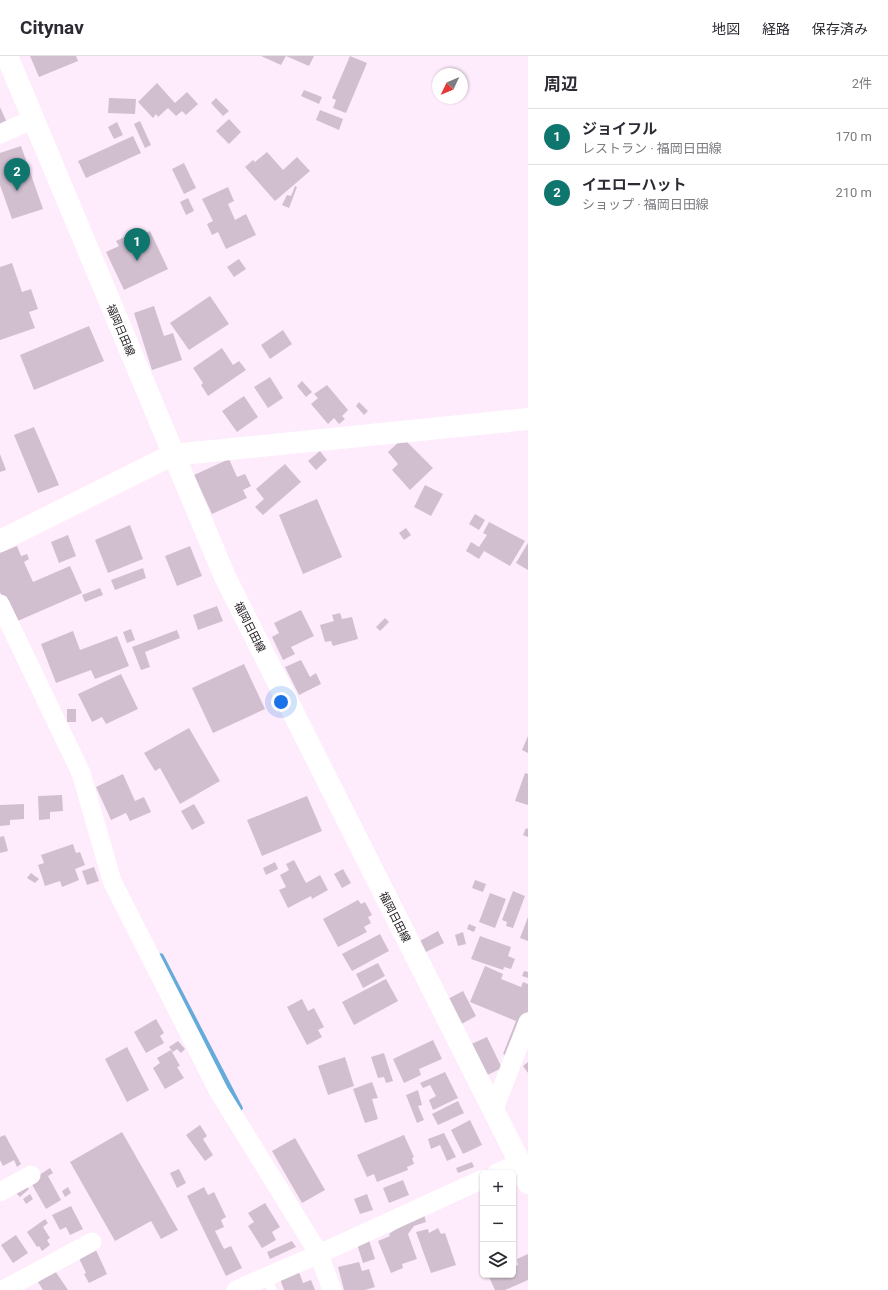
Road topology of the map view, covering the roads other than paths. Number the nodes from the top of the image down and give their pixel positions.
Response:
1 (6, 56) edge
2 (33, 119) junction
3 (0, 134) edge
4 (528, 419) edge
5 (172, 455) junction
6 (1, 538) edge
7 (0, 604) edge
8 (528, 1022) edge
9 (493, 1111) junction
10 (520, 1163) junction
11 (504, 1170) edge
12 (31, 1175) dead end
13 (480, 1180) edge
14 (528, 1183) edge
15 (0, 1192) edge
16 (92, 1242) dead end
17 (319, 1254) junction
18 (270, 1283) edge
19 (3, 1290) edge
20 (236, 1290) edge
21 (332, 1290) edge

1 - 2 main road, 福岡日田線
2 - 3 street
2 - 5 main road, 福岡日田線
4 - 5 main road
5 - 6 main road
5 - 9 main road, 福岡日田線
7 - 17 street
8 - 9 street
9 - 10 main road, 福岡日田線
10 - 11 street
10 - 14 main road, 福岡日田線
12 - 15 street
13 - 17 street
16 - 19 street
17 - 18 street
17 - 21 street
18 - 20 street

